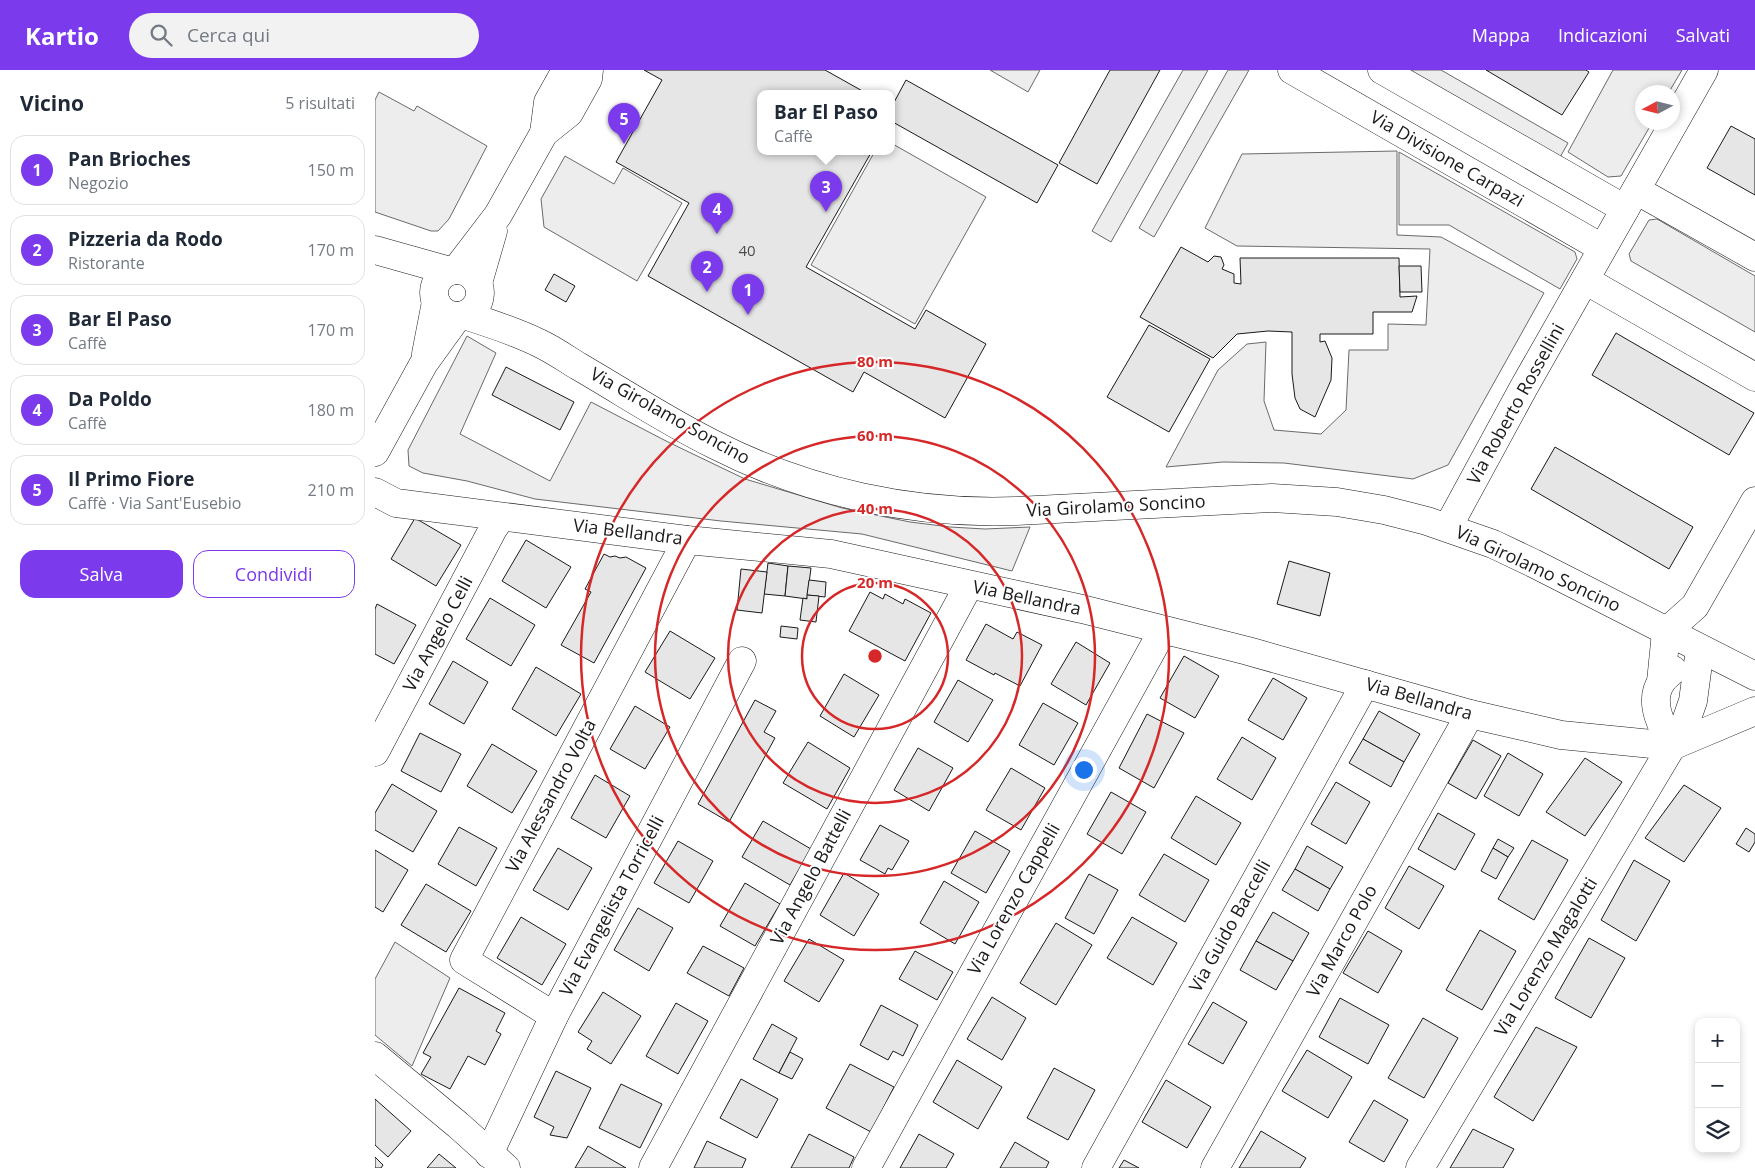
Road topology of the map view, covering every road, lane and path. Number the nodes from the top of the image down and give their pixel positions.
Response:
1 (566, 70) edge
2 (589, 70) edge
3 (1382, 70) edge
4 (1704, 70) edge
5 (1296, 71) edge
6 (544, 133) junction
7 (1630, 199) junction
8 (1603, 248) junction
9 (375, 250) edge
10 (1755, 258) edge
11 (466, 278) junction
12 (1585, 280) junction
13 (448, 308) junction
14 (539, 342) junction
15 (1755, 376) edge
16 (375, 452) edge
17 (375, 492) edge
18 (1755, 501) edge
19 (501, 516) junction
20 (1448, 527) junction
21 (687, 540) junction
22 (969, 585) junction
23 (1163, 630) junction
24 (1667, 632) junction
25 (1700, 649) junction
26 (742, 661) dead end
27 (1755, 676) edge
28 (1661, 682) junction
29 (1365, 684) junction
30 (1755, 710) edge
31 (1470, 714) junction
32 (1672, 746) junction
33 (375, 752) edge
34 (554, 1016) junction
35 (375, 1056) edge
36 (498, 1161) edge
37 (653, 1168) edge
38 (866, 1168) edge
39 (1096, 1168) edge
40 (1215, 1168) edge
41 (1420, 1168) edge

1 - 6 street
2 - 6 street
3 - 7 street
4 - 7 street, Via Roberto Rossellini
5 - 8 street, Via Divisione Carpazi
6 - 11 street
7 - 8 street, Via Roberto Rossellini
7 - 10 street
8 - 12 street, Via Roberto Rossellini
9 - 11 street, Via Girolamo Soncino
9 - 13 street, Via Girolamo Soncino
11 - 13 street
11 - 13 street
11 - 14 street, Via Girolamo Soncino
12 - 15 street
12 - 20 street, Via Roberto Rossellini
13 - 14 street, Via Girolamo Soncino
13 - 16 street
14 - 20 street, Via Girolamo Soncino
17 - 19 street, Via Bellandra
18 - 24 street
19 - 21 street, Via Bellandra
19 - 33 street, Via Angelo Celli
20 - 24 street, Via Girolamo Soncino
21 - 22 street, Via Bellandra
21 - 34 street, Via Alessandro Volta
22 - 23 street, Via Bellandra
22 - 37 street, Via Angelo Battelli
23 - 29 street, Via Bellandra
23 - 38 street, Via Lorenzo Cappelli
24 - 25 street, Via Girolamo Soncino
24 - 28 street
25 - 27 street
25 - 28 street
25 - 32 street, Via Lorenzo Magalotti
26 - 34 street, Via Evangelista Torricelli
28 - 32 street
29 - 31 street, Via Bellandra
29 - 39 street, Via Guido Baccelli
30 - 32 street
31 - 32 street, Via Bellandra
31 - 40 street, Via Marco Polo
32 - 41 street, Via Lorenzo Magalotti
34 - 36 street, Via Evangelista Torricelli
35 - 36 street

